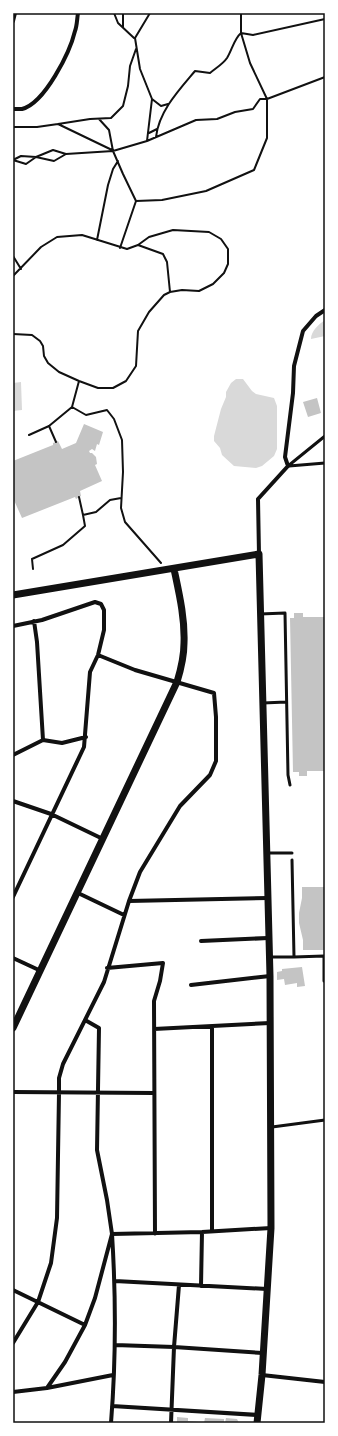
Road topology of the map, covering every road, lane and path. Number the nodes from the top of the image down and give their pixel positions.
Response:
1 (15, 13) edge
2 (78, 13) edge
3 (114, 13) edge
4 (123, 13) edge
5 (150, 13) edge
6 (241, 13) edge
7 (325, 19) edge
8 (13, 21) edge
9 (123, 27) junction
10 (241, 33) junction
11 (134, 38) junction
12 (136, 47) junction
13 (325, 78) edge
14 (152, 99) junction
15 (267, 99) junction
16 (169, 104) junction
17 (13, 109) edge
18 (99, 119) junction
19 (58, 124) junction
20 (13, 127) edge
21 (157, 128) junction
22 (149, 133) junction
23 (156, 137) junction
24 (148, 141) junction
25 (113, 151) junction
26 (66, 154) junction
27 (36, 157) junction
28 (13, 160) edge
29 (118, 161) junction
30 (136, 200) junction
31 (97, 240) junction
32 (138, 245) junction
33 (120, 248) junction
34 (13, 256) edge
35 (21, 269) junction
36 (13, 276) edge
37 (170, 292) junction
38 (325, 310) edge
39 (13, 334) edge
40 (79, 381) junction
41 (72, 407) junction
42 (49, 426) junction
43 (29, 435) dead end
44 (325, 436) edge
45 (56, 442) dead end
46 (325, 463) edge
47 (288, 466) junction
48 (79, 497) dead end
49 (121, 498) junction
50 (83, 515) junction
51 (259, 554) junction
52 (162, 564) dead end
53 (33, 569) dead end
54 (174, 569) junction
55 (13, 595) edge
56 (260, 614) junction
57 (34, 621) junction
58 (13, 626) edge
59 (98, 655) junction
60 (178, 682) junction
61 (263, 702) junction
62 (286, 702) junction
63 (86, 737) junction
64 (43, 740) junction
65 (13, 755) edge
66 (290, 785) dead end
67 (13, 800) edge
68 (51, 814) junction
69 (103, 839) junction
70 (292, 853) dead end
71 (267, 854) junction
72 (292, 860) dead end
73 (78, 893) junction
74 (13, 897) edge
75 (268, 898) junction
76 (129, 901) junction
77 (124, 915) junction
78 (268, 938) junction
79 (201, 941) dead end
80 (269, 957) junction
81 (294, 957) junction
82 (13, 958) edge
83 (107, 968) junction
84 (41, 971) junction
85 (270, 976) junction
86 (324, 981) dead end
87 (191, 984) dead end
88 (85, 1020) junction
89 (270, 1023) junction
90 (212, 1027) junction
91 (13, 1028) edge
92 (154, 1030) junction
93 (13, 1092) edge
94 (98, 1092) junction
95 (59, 1093) junction
96 (154, 1093) junction
97 (325, 1120) edge
98 (270, 1127) junction
99 (271, 1228) junction
100 (212, 1230) junction
101 (202, 1232) junction
102 (112, 1234) junction
103 (155, 1234) junction
104 (115, 1282) junction
105 (179, 1285) junction
106 (201, 1286) junction
107 (267, 1289) junction
108 (13, 1290) edge
109 (38, 1302) junction
110 (85, 1325) junction
111 (13, 1343) edge
112 (115, 1345) junction
113 (174, 1346) junction
114 (263, 1353) junction
115 (113, 1375) junction
116 (262, 1375) junction
117 (325, 1382) edge
118 (46, 1388) junction
119 (13, 1392) edge
120 (112, 1406) junction
121 (172, 1410) junction
122 (257, 1419) edge
123 (111, 1423) edge
124 (171, 1423) edge

1 - 8 street
2 - 17 street
3 - 9 path
4 - 9 path
5 - 11 path
6 - 10 path
7 - 10 path
9 - 11 path
10 - 15 path
10 - 16 path
11 - 12 path
12 - 14 path
12 - 18 path
13 - 15 path
14 - 16 path
14 - 22 path
15 - 23 path
15 - 30 path
16 - 21 path
18 - 19 path
18 - 25 path
19 - 20 path
19 - 25 path
21 - 22 path
21 - 23 path
22 - 24 path
23 - 24 path
24 - 25 path
25 - 26 path
25 - 29 path
26 - 27 path
26 - 27 path
27 - 28 path
27 - 28 path
29 - 30 path
29 - 31 path
30 - 33 path
31 - 33 path
31 - 35 path
32 - 33 path
32 - 37 path
32 - 37 path
34 - 35 path
35 - 36 path
37 - 40 path
38 - 47 street
39 - 40 path
40 - 41 path
41 - 42 path
41 - 49 path
42 - 43 path
42 - 45 path
44 - 47 lane
46 - 47 lane
47 - 51 street
48 - 50 path
49 - 50 path
49 - 52 path
50 - 53 path
51 - 54 street
51 - 56 street
54 - 55 street
54 - 60 street
56 - 61 street
56 - 62 lane
57 - 58 street
57 - 59 street
57 - 64 street
59 - 60 street
59 - 63 street
60 - 69 street
60 - 76 street
61 - 62 lane
61 - 71 street
62 - 66 lane
63 - 64 street
63 - 68 street
64 - 65 street
67 - 68 street
68 - 69 street
68 - 74 street
69 - 73 street
70 - 71 lane
71 - 75 street
72 - 81 lane
73 - 77 street
73 - 84 street
75 - 76 street
75 - 78 street
76 - 77 street
77 - 83 street
78 - 79 street
78 - 80 street
80 - 81 lane
80 - 85 street
81 - 86 lane
82 - 84 street
83 - 88 street
83 - 92 street
84 - 91 street
85 - 87 street
85 - 89 street
88 - 94 street
88 - 95 street
89 - 90 street
89 - 98 street
90 - 92 street
90 - 100 street
92 - 96 street
93 - 95 street
94 - 95 street
94 - 96 street
94 - 102 street
95 - 109 street
96 - 103 street
97 - 98 lane
98 - 99 street
99 - 100 street
99 - 107 street
100 - 101 street
101 - 103 street
101 - 106 street
102 - 103 street
102 - 104 street
102 - 110 street
104 - 105 street
104 - 112 street
105 - 106 street
105 - 113 street
106 - 107 street
107 - 114 street
108 - 109 street
109 - 110 street
109 - 111 street
110 - 118 street
112 - 113 street
112 - 115 street
113 - 114 street
113 - 121 street
114 - 116 street
115 - 118 street
115 - 120 street
116 - 117 street
116 - 122 street
118 - 119 street
120 - 121 street
120 - 123 street
121 - 122 street
121 - 124 street

